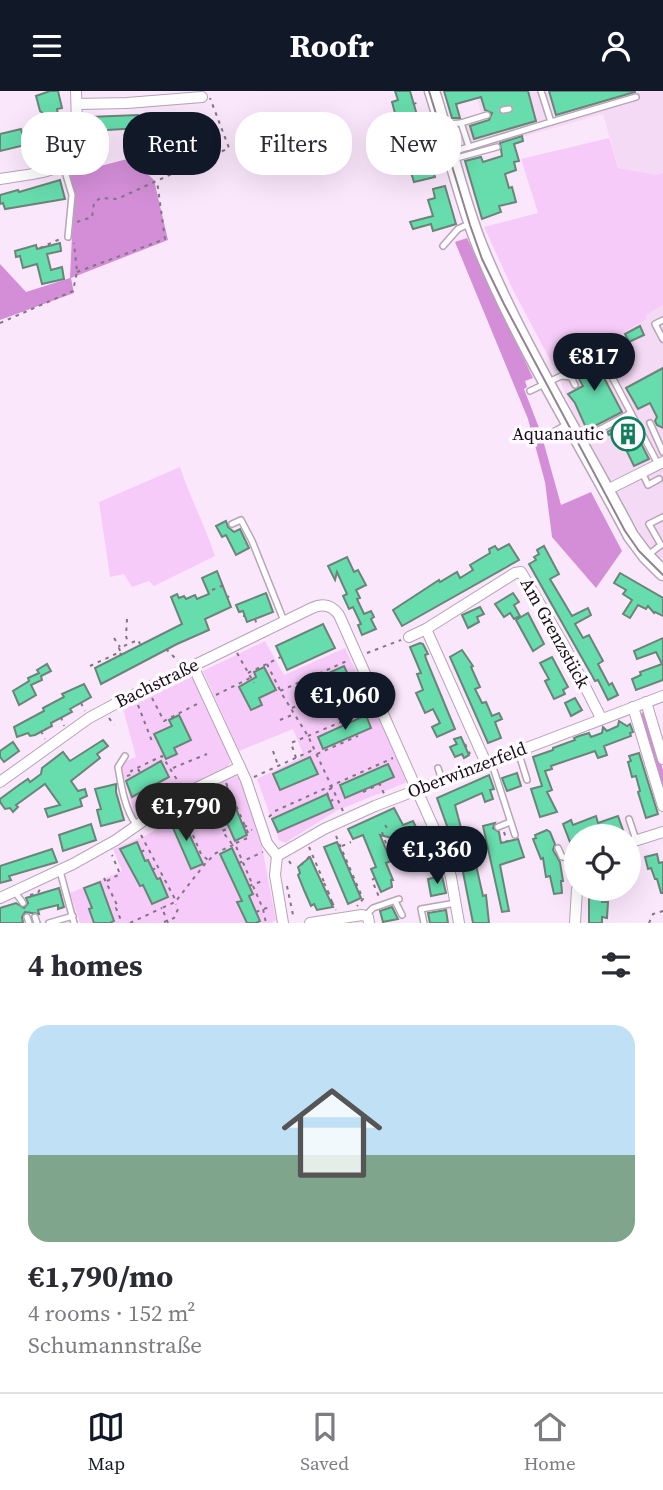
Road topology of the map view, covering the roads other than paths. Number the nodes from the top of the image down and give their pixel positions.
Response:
1 (76, 91) edge
2 (432, 91) edge
3 (541, 91) edge
4 (202, 97) road end
5 (636, 97) dead end
6 (76, 104) junction
7 (76, 112) edge
8 (439, 112) edge
9 (487, 115) dead end
10 (551, 123) junction
11 (461, 124) joint
12 (469, 147) junction
13 (497, 147) dead end
14 (461, 151) edge
15 (461, 153) edge
16 (26, 175) edge
17 (66, 175) edge
18 (458, 175) edge
19 (0, 179) edge
20 (471, 223) junction
21 (68, 235) road end
22 (443, 246) dead end
23 (663, 320) edge
24 (663, 339) edge
25 (611, 373) dead end
26 (547, 382) junction
27 (575, 384) dead end
28 (530, 391) dead end
29 (631, 413) junction
30 (570, 422) junction
31 (650, 423) dead end
32 (550, 434) dead end
33 (580, 441) junction
34 (661, 444) edge
35 (663, 452) edge
36 (660, 463) edge
37 (642, 472) junction
38 (659, 479) dead end
39 (607, 490) junction
40 (663, 517) edge
41 (232, 524) dead end
42 (662, 546) edge
43 (646, 556) junction
44 (661, 571) edge
45 (284, 621) junction
46 (426, 629) junction
47 (409, 637) road end
48 (190, 667) junction
49 (663, 696) edge
50 (646, 702) junction
51 (633, 707) junction
52 (601, 718) junction
53 (518, 751) junction
54 (125, 756) dead end
55 (663, 759) edge
56 (488, 762) junction
57 (240, 767) junction
58 (438, 768) dead end
59 (442, 780) junction
60 (527, 780) dead end
61 (0, 782) edge
62 (417, 790) junction
63 (663, 806) edge
64 (629, 819) dead end
65 (510, 822) junction
66 (141, 824) junction
67 (630, 824) edge
68 (500, 826) road end
69 (663, 832) edge
70 (515, 835) dead end
71 (641, 839) edge
72 (558, 848) dead end
73 (277, 856) junction
74 (564, 857) edge
75 (60, 871) junction
76 (10, 897) edge
77 (576, 901) edge
78 (23, 903) dead end
79 (456, 903) junction
80 (64, 908) dead end
81 (402, 915) dead end
82 (365, 918) edge
83 (71, 919) edge
84 (283, 920) edge
85 (49, 923) edge
86 (310, 923) edge
87 (424, 923) edge
88 (459, 923) edge
89 (575, 923) edge

1 - 6 street
2 - 8 street
3 - 10 lane
4 - 6 street
5 - 10 lane
6 - 7 street
9 - 11 lane
10 - 12 lane
11 - 12 lane
12 - 14 lane
13 - 15 lane
16 - 19 street
17 - 21 lane
18 - 20 street
20 - 22 lane
20 - 26 street
23 - 24 lane
25 - 29 lane
26 - 27 lane
26 - 28 lane
26 - 30 street
29 - 33 lane
29 - 36 lane
30 - 32 lane
30 - 33 street
31 - 34 lane
33 - 39 street
34 - 35 lane
36 - 37 street
37 - 38 lane
37 - 39 street
39 - 43 street
40 - 42 lane
41 - 45 lane
42 - 43 lane
43 - 44 street
45 - 48 street, Bachstraße
45 - 62 street, Bachstraße
46 - 47 street
46 - 52 street, Am Grenzstück
46 - 56 street
48 - 57 street
48 - 61 street, Bachstraße
49 - 50 street, Oberwinzerfeld
50 - 51 street, Oberwinzerfeld
50 - 55 street
51 - 52 street, Oberwinzerfeld
51 - 63 street
52 - 53 street, Oberwinzerfeld
53 - 56 street, Oberwinzerfeld
53 - 60 lane
54 - 66 lane
56 - 59 street, Oberwinzerfeld
56 - 65 lane
57 - 66 street
57 - 73 street
58 - 59 lane
59 - 62 street, Oberwinzerfeld
62 - 73 street, Oberwinzerfeld
62 - 79 street
64 - 67 lane
65 - 68 lane
65 - 70 lane
66 - 75 street
69 - 71 street
72 - 74 lane
73 - 84 street
75 - 76 street
75 - 83 lane
76 - 78 lane
77 - 89 street
79 - 87 lane
79 - 88 street
80 - 83 lane
81 - 82 lane
82 - 86 street
83 - 85 lane

